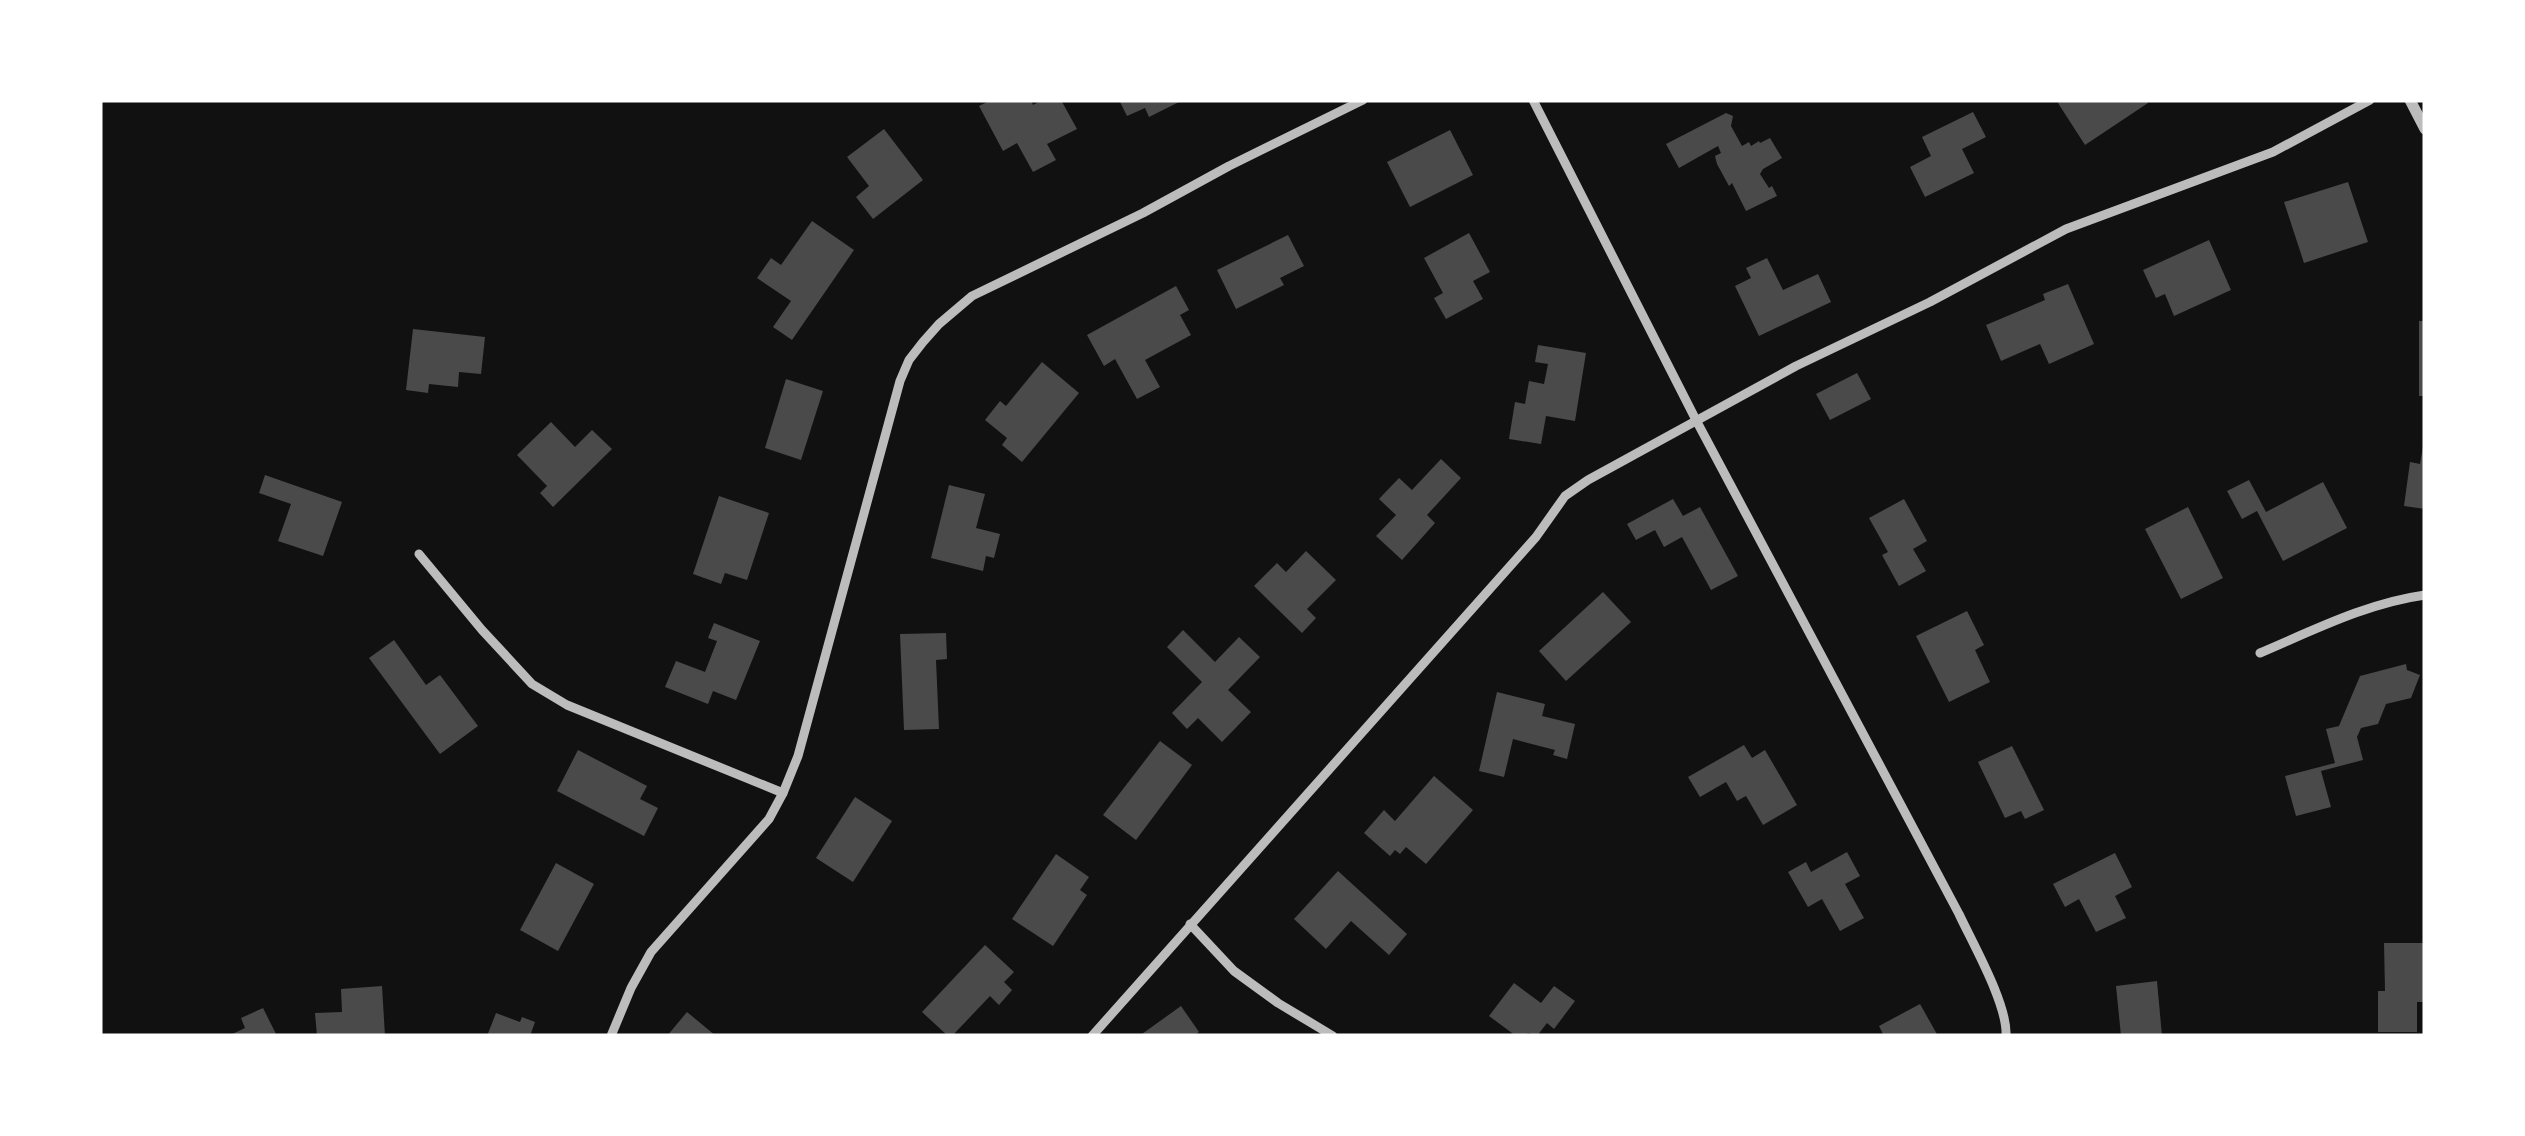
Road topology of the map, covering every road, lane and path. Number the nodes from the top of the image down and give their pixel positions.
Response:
1 (1362, 100) edge
2 (1533, 100) edge
3 (2370, 100) edge
4 (2410, 100) edge
5 (2425, 129) edge
6 (1696, 420) junction
7 (419, 554) dead end
8 (2425, 595) edge
9 (2260, 653) dead end
10 (783, 794) junction
11 (1190, 924) junction
12 (612, 1036) edge
13 (1092, 1036) edge
14 (1333, 1036) edge
15 (2006, 1036) edge

1 - 10 street
2 - 6 street
3 - 6 street
4 - 5 street
6 - 11 street
6 - 15 street
7 - 10 street
8 - 9 street
10 - 12 street
11 - 13 street
11 - 14 street

